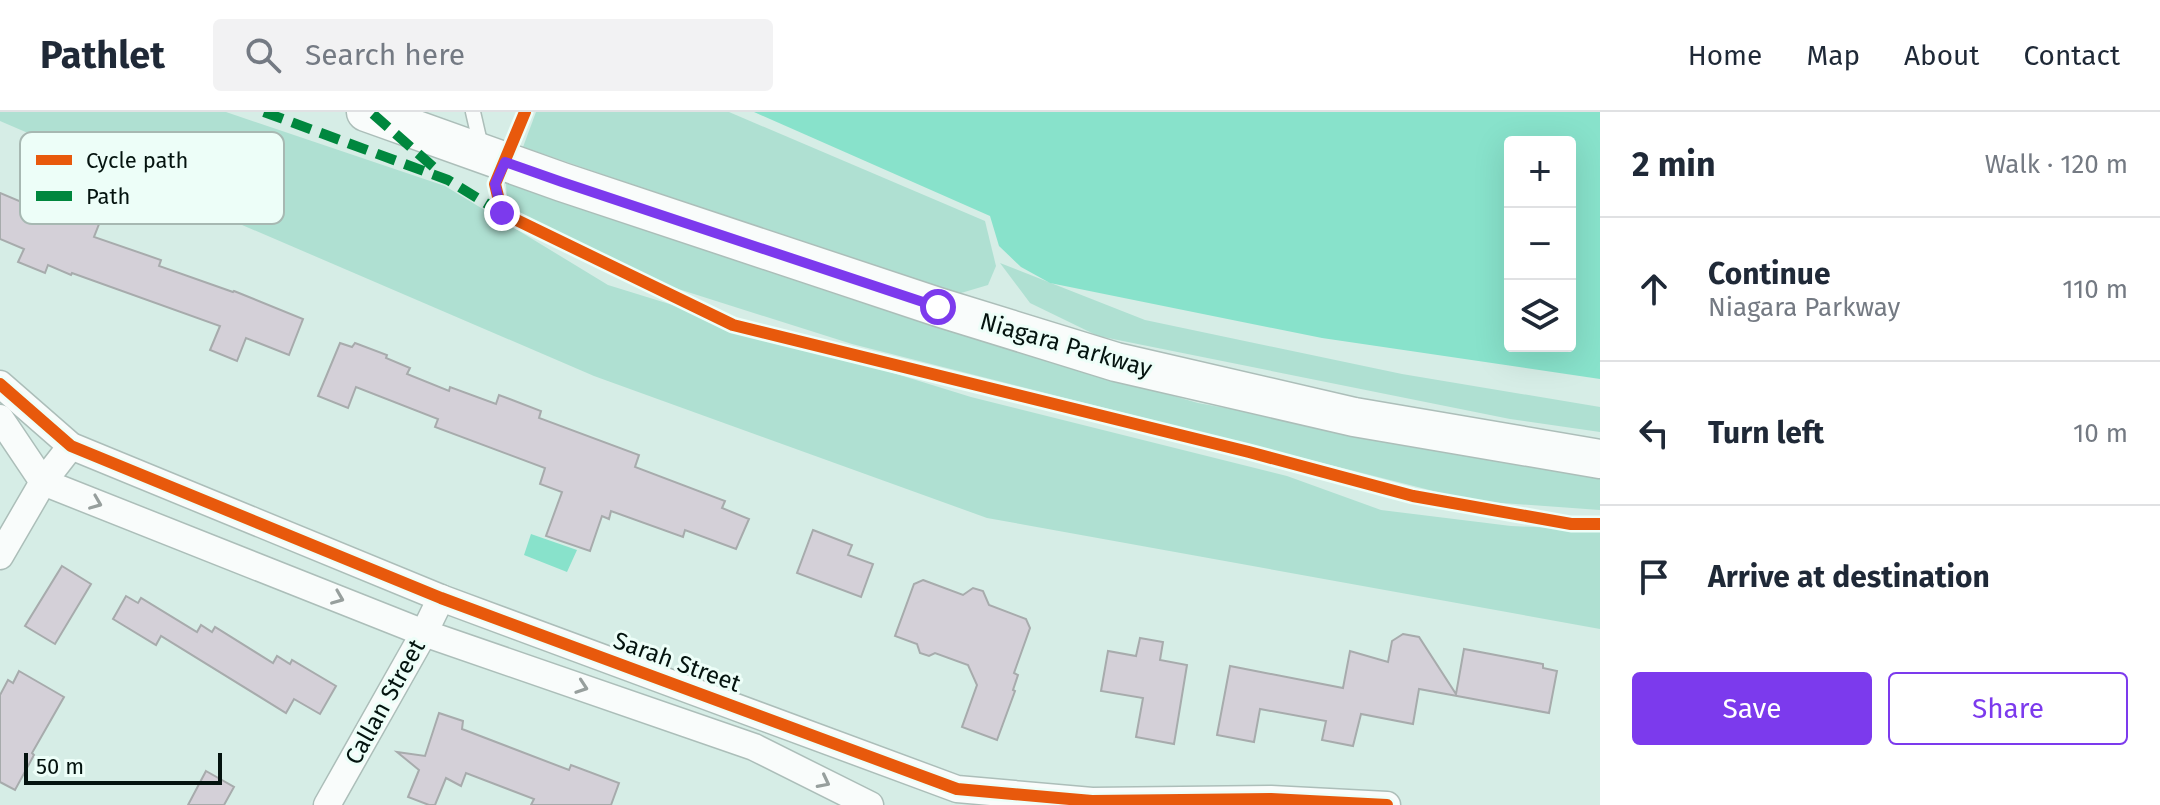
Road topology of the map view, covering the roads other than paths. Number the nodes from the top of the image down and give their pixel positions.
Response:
1 (473, 112) edge
2 (371, 113) edge
3 (483, 154) junction
4 (0, 384) edge
5 (0, 418) edge
6 (71, 446) junction
7 (1600, 459) edge
8 (43, 482) junction
9 (0, 556) edge
10 (441, 598) junction
11 (424, 633) junction
12 (764, 718) junction
13 (754, 747) junction
14 (1271, 802) edge
15 (327, 805) edge
16 (870, 805) edge
17 (1387, 805) edge

1 - 3 lane
2 - 3 main road, Niagara Parkway
3 - 7 main road, Niagara Parkway
4 - 6 street, Sarah Street
5 - 8 street
6 - 8 street
6 - 10 street, Sarah Street
8 - 9 street
8 -> 11 street
10 - 11 street, Callan Street
10 - 12 street, Sarah Street
11 -> 13 street
11 - 15 street, Callan Street
12 - 13 lane
12 - 14 street, Sarah Street
13 -> 16 street
14 - 17 street, Sarah Street

